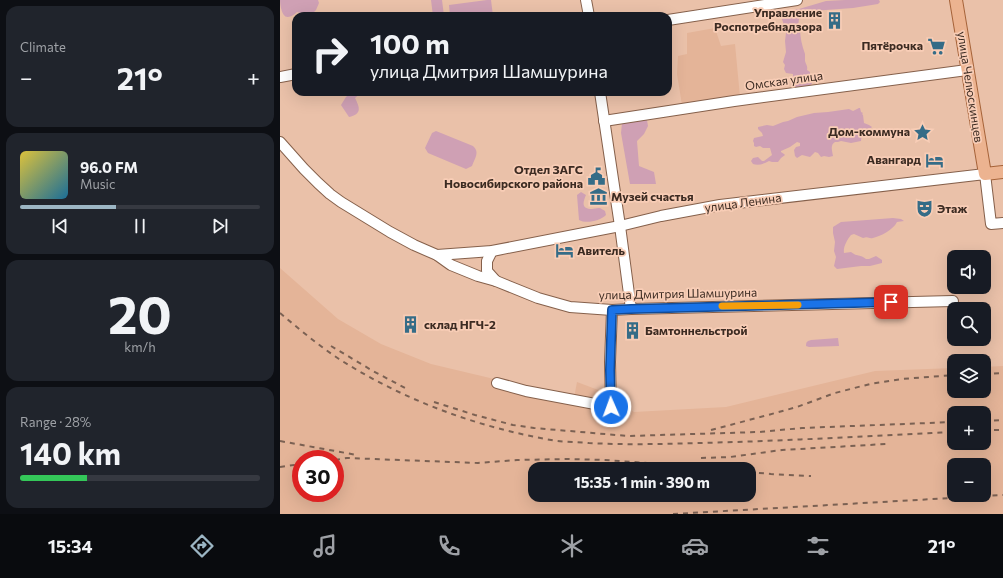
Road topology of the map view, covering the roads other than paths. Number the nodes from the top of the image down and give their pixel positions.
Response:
1 (586, 0) edge
2 (797, 0) edge
3 (956, 0) edge
4 (588, 12) edge
5 (672, 19) edge
6 (968, 70) junction
7 (292, 75) edge
8 (280, 77) edge
9 (601, 96) edge
10 (604, 121) junction
11 (280, 142) edge
12 (1003, 172) edge
13 (985, 174) junction
14 (1003, 223) edge
15 (620, 226) junction
16 (492, 251) junction
17 (437, 255) junction
18 (496, 281) junction
19 (954, 301) dead end
20 (631, 309) junction
21 (612, 310) junction
22 (497, 383) dead end

1 - 4 street
2 - 5 street
3 - 6 main road, улица Челюскинцев
6 - 10 street, Омская улица
6 - 13 main road, улица Челюскинцев
7 - 8 street
9 - 10 street
10 - 15 street
11 - 17 street, улица Дмитрия Шамшурина
12 - 13 main road, улица Ленина
13 - 14 street
13 - 15 street, улица Ленина
15 - 16 street, улица Ленина
15 - 20 street
16 - 17 street, улица Ленина
16 - 18 street
17 - 18 street, улица Дмитрия Шамшурина
18 - 21 street, улица Дмитрия Шамшурина
19 - 20 street, улица Дмитрия Шамшурина
20 - 21 street, улица Дмитрия Шамшурина
21 - 22 street

